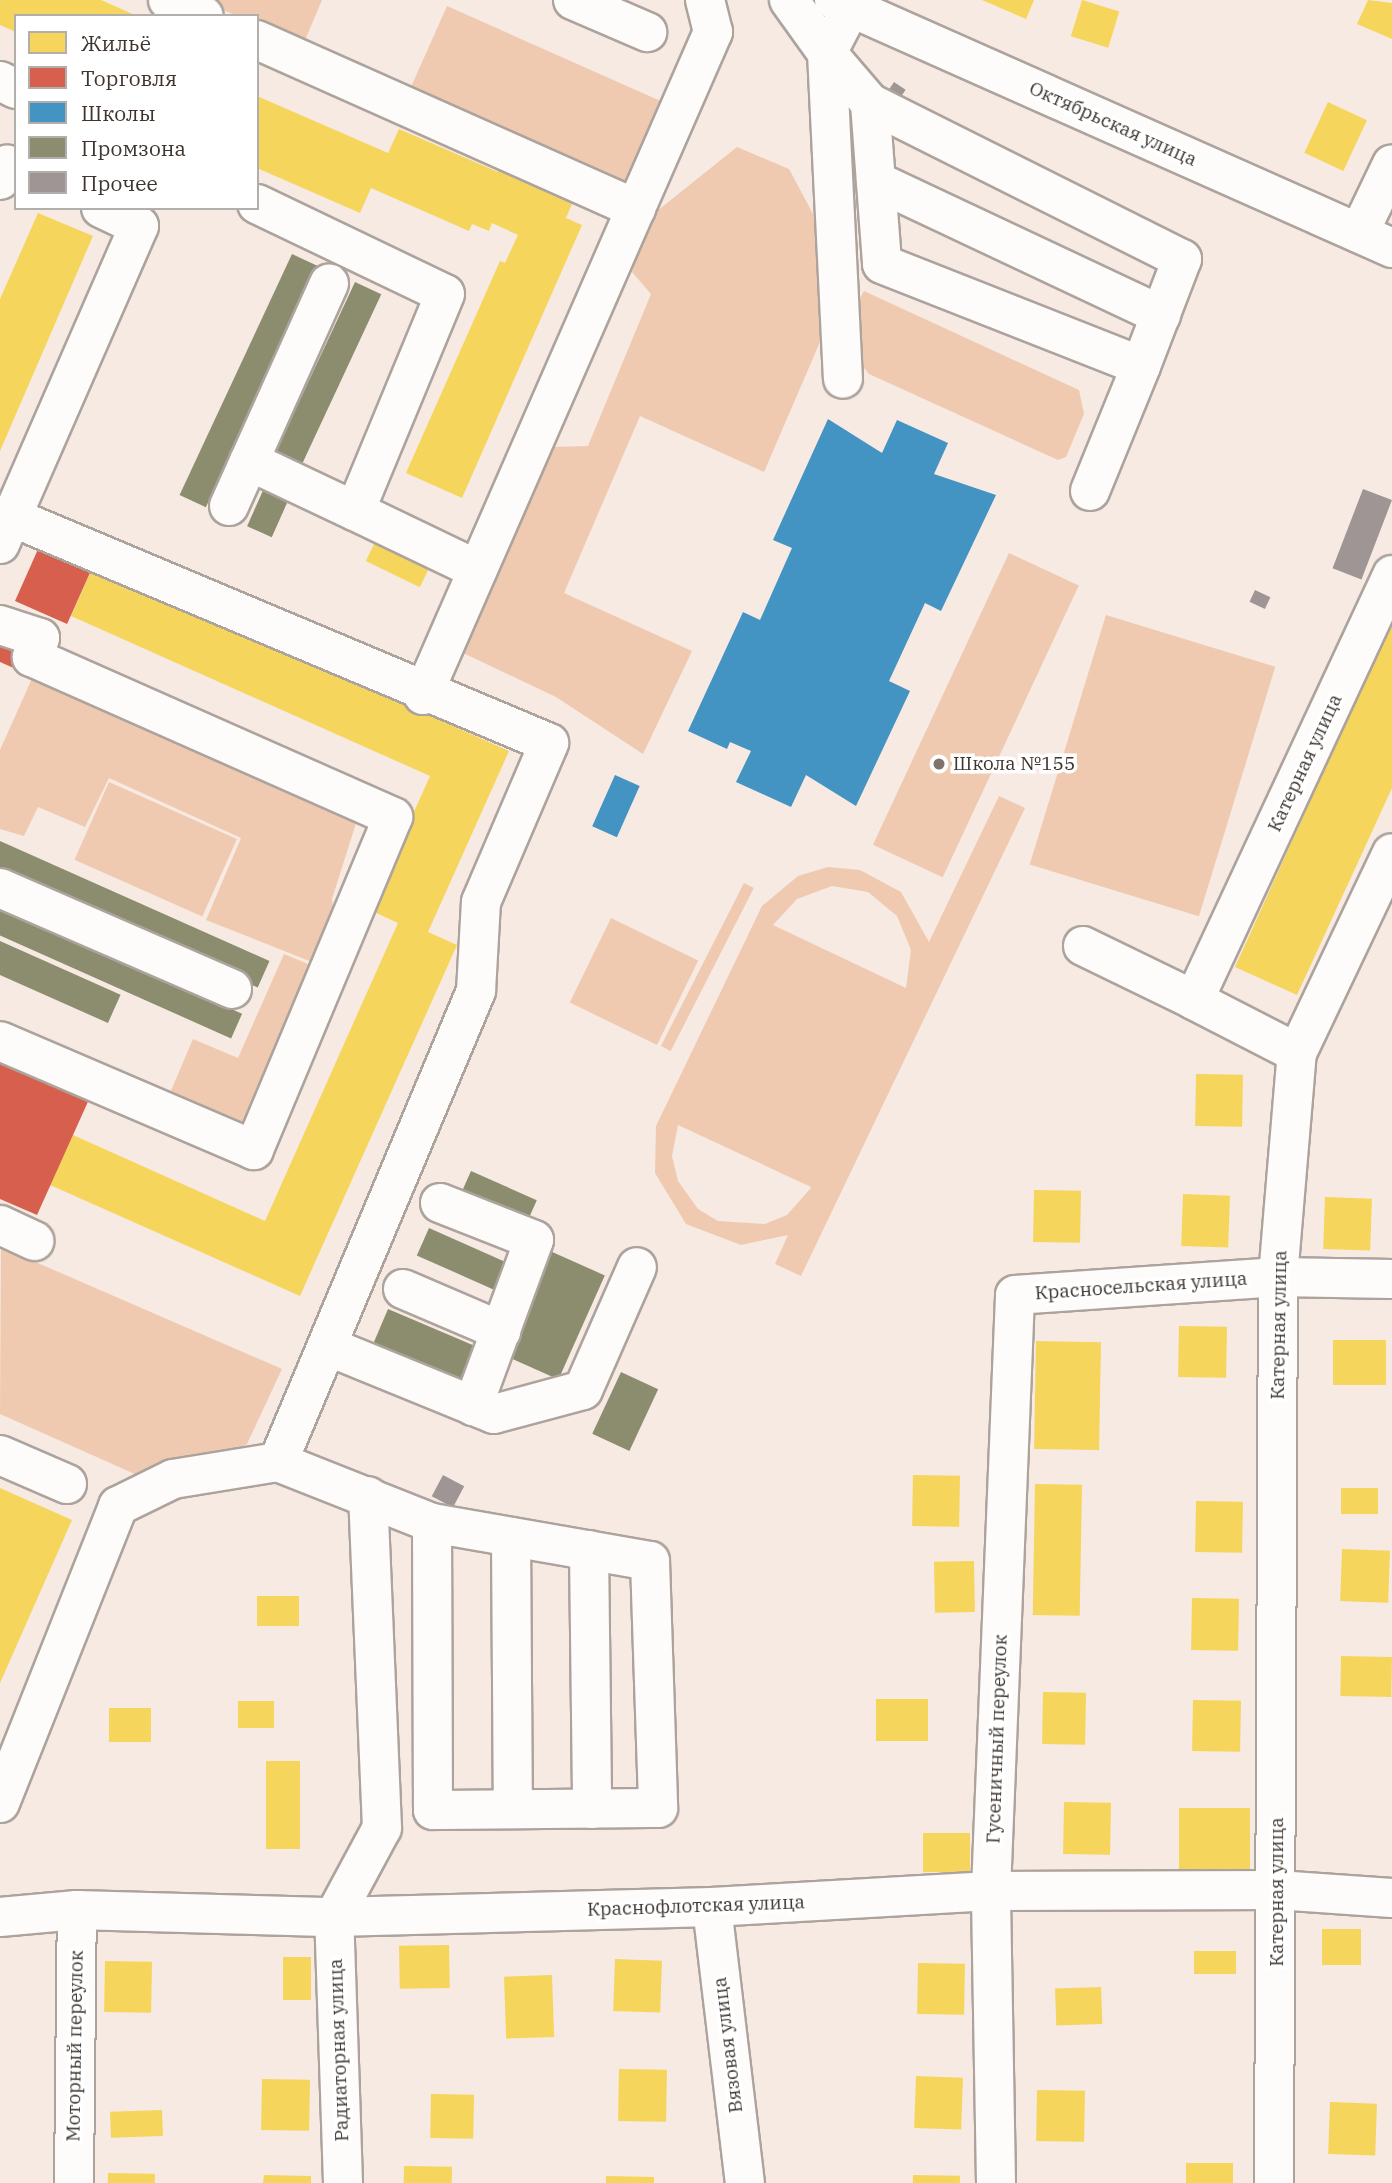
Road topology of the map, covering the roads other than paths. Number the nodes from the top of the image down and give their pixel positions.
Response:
1 (168, 0) edge
2 (573, 0) edge
3 (705, 0) edge
4 (789, 0) edge
5 (842, 4) edge
6 (200, 14) edge
7 (647, 32) dead end
8 (259, 41) edge
9 (827, 52) junction
10 (870, 103) junction
11 (1392, 164) edge
12 (14, 168) edge
13 (0, 180) edge
14 (876, 181) junction
15 (259, 205) edge
16 (636, 209) junction
17 (105, 210) edge
18 (1376, 240) edge
19 (329, 283) dead end
20 (1161, 315) junction
21 (1141, 366) junction
22 (843, 379) dead end
23 (249, 461) junction
24 (1090, 491) dead end
25 (229, 506) dead end
26 (355, 511) junction
27 (6, 530) edge
28 (478, 570) junction
29 (1392, 575) edge
30 (0, 625) edge
31 (423, 695) junction
32 (1392, 853) edge
33 (0, 888) edge
34 (1083, 946) dead end
35 (232, 989) dead end
36 (1194, 1000) junction
37 (0, 1041) edge
38 (1297, 1053) junction
39 (440, 1203) dead end
40 (0, 1225) edge
41 (34, 1241) dead end
42 (637, 1267) dead end
43 (1278, 1277) junction
44 (1392, 1279) edge
45 (403, 1289) dead end
46 (1015, 1295) joint
47 (501, 1331) junction
48 (327, 1346) junction
49 (473, 1406) junction
50 (0, 1455) edge
51 (278, 1462) junction
52 (67, 1484) dead end
53 (368, 1496) junction
54 (432, 1523) junction
55 (511, 1537) junction
56 (589, 1550) junction
57 (0, 1803) edge
58 (513, 1809) junction
59 (592, 1809) junction
60 (1277, 1890) junction
61 (991, 1891) junction
62 (1392, 1898) edge
63 (712, 1907) junction
64 (77, 1910) junction
65 (0, 1917) edge
66 (334, 1917) junction
67 (74, 2183) edge
68 (343, 2183) edge
69 (744, 2183) edge
70 (996, 2183) edge
71 (1274, 2183) edge

1 - 6 street
2 - 7 street
3 - 16 street
4 - 9 street
5 - 9 street
5 - 18 street, Октябрьская улица
8 - 16 street
9 - 10 street
9 - 22 street
10 - 14 street
10 - 20 street
11 - 18 street
12 - 13 street
14 - 20 street
14 - 21 street
15 - 26 street
16 - 28 street
17 - 27 street
19 - 23 street
20 - 21 street
21 - 24 street
23 - 25 street
23 - 26 street
26 - 28 street
27 - 31 street
28 - 31 street
29 - 36 street, Катерная улица
30 - 37 street
31 - 48 street
32 - 38 street
33 - 35 street
34 - 36 street
36 - 38 street
38 - 43 street, Катерная улица
39 - 47 street
40 - 41 street
42 - 49 street
43 - 44 street, Красносельская улица
43 - 46 street, Красносельская улица
43 - 60 street, Катерная улица
45 - 47 street
46 - 61 street, Гусеничный переулок
47 - 49 street
48 - 49 street
48 - 51 street
50 - 52 street
51 - 53 street
51 - 57 street
53 - 54 street
53 - 66 street
54 - 55 street
54 - 58 street
55 - 56 street
55 - 58 street
56 - 59 street
56 - 59 street
58 - 59 street
60 - 61 street, Краснофлотская улица
60 - 62 street, Краснофлотская улица
60 - 71 street, Катерная улица
61 - 63 street, Краснофлотская улица
61 - 70 street, Гусеничный переулок
63 - 66 street, Краснофлотская улица
63 - 69 street, Вязовая улица
64 - 65 street, Краснофлотская улица
64 - 66 street, Краснофлотская улица
64 - 67 street, Моторный переулок
66 - 68 street, Радиаторная улица

